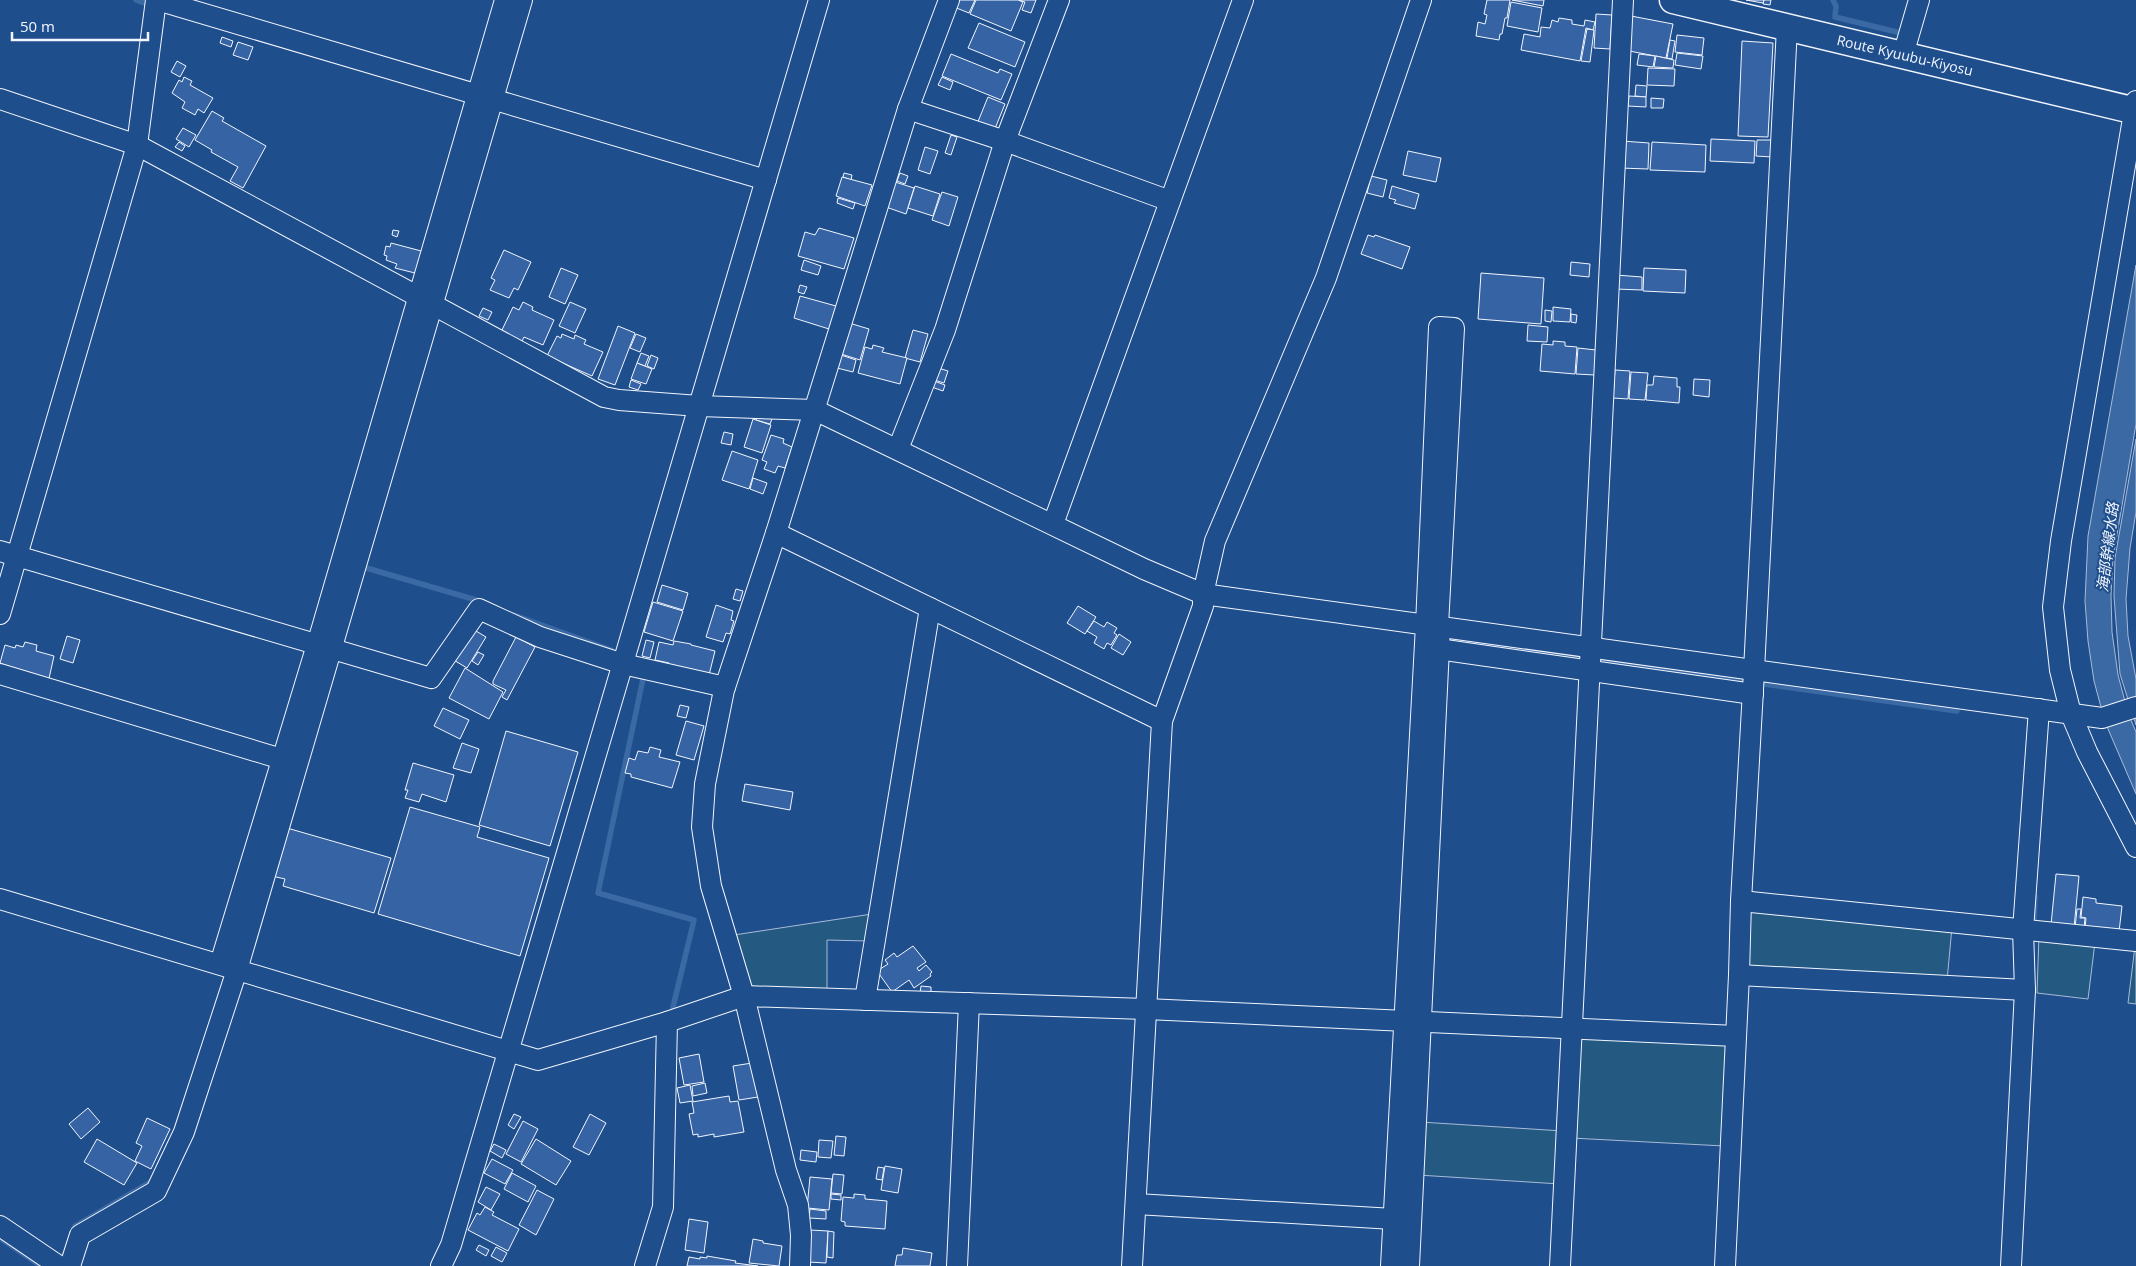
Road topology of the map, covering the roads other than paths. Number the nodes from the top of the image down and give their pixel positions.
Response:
1 (157, 0) edge
2 (505, 0) edge
3 (522, 0) edge
4 (819, 0) edge
5 (949, 0) edge
6 (1059, 0) edge
7 (1243, 0) edge
8 (1421, 0) edge
9 (1623, 0) edge
10 (1673, 0) edge
11 (1919, 0) edge
12 (1787, 27) junction
13 (1903, 55) junction
14 (485, 97) junction
15 (0, 99) edge
16 (2136, 108) edge
17 (908, 109) junction
18 (1005, 141) junction
19 (137, 145) junction
20 (766, 180) junction
21 (1170, 201) junction
22 (425, 301) junction
23 (699, 406) junction
24 (815, 410) junction
25 (898, 449) junction
26 (1053, 524) junction
27 (776, 533) junction
28 (9, 553) edge
29 (1203, 594) junction
30 (930, 608) junction
31 (0, 614) edge
32 (1437, 634) junction
33 (324, 647) junction
34 (1589, 659) junction
35 (623, 664) junction
36 (0, 674) edge
37 (1754, 683) junction
38 (725, 687) junction
39 (2136, 707) edge
40 (2039, 709) junction
41 (2071, 714) junction
42 (1162, 721) junction
43 (289, 762) junction
44 (2136, 847) edge
45 (0, 899) edge
46 (1741, 900) junction
47 (2023, 930) junction
48 (2136, 941) edge
49 (228, 967) junction
50 (1739, 975) junction
51 (2025, 990) junction
52 (744, 996) junction
53 (865, 1000) junction
54 (969, 1004) junction
55 (1146, 1009) junction
56 (667, 1022) junction
57 (1412, 1022) junction
58 (1572, 1029) junction
59 (1736, 1036) junction
60 (509, 1050) junction
61 (1136, 1204) junction
62 (1394, 1218) junction
63 (0, 1226) edge
64 (60, 1265) edge
65 (441, 1266) edge
66 (646, 1266) edge
67 (800, 1266) edge
68 (957, 1266) edge
69 (1132, 1266) edge
70 (1391, 1266) edge
71 (1409, 1266) edge
72 (1560, 1266) edge
73 (1725, 1266) edge
74 (2011, 1266) edge

1 - 14 street
1 - 19 street
2 - 14 street
3 - 14 street
4 - 20 street
5 - 17 street
6 - 18 street
7 - 21 street
8 - 29 street
9 - 34 street
10 - 12 main road, Route Kyuubu-Kiyosu
11 - 13 street
12 - 13 main road, Route Kyuubu-Kiyosu
12 - 37 street
13 - 16 main road, Route Kyuubu-Kiyosu
14 - 20 street
14 - 22 street
15 - 19 street
16 - 41 street
17 - 18 street
17 - 24 street
18 - 21 street
18 - 25 street
19 - 22 street
19 - 28 street
20 - 23 street
21 - 26 street
22 - 23 street
22 - 33 street
23 - 24 street
23 - 35 street
24 - 25 street
24 - 27 street
25 - 26 street
26 - 29 street
27 - 30 street
27 - 38 street
28 - 31 street
28 - 33 street
29 - 32 street
29 - 42 street
30 - 42 street
30 - 53 street
32 - 32 street
32 - 34 street
32 - 57 street
32 - 57 street
33 - 35 street
33 - 43 street
34 - 37 street
34 - 58 street
35 - 38 street
35 - 60 street
36 - 43 street
37 - 40 street
37 - 46 street
38 - 52 street
39 - 41 street
40 - 41 street
40 - 47 street
41 - 44 street
42 - 55 street
43 - 49 street
45 - 49 street
46 - 47 street
46 - 50 street
47 - 48 street
47 - 51 street
49 - 60 street
49 - 64 street
50 - 51 street
50 - 59 street
51 - 74 street
52 - 53 street
52 - 56 street
52 - 67 street
53 - 54 street
54 - 55 street
54 - 68 street
55 - 57 street
55 - 61 street
56 - 60 street
56 - 66 street
57 - 58 street
57 - 62 street
57 - 71 street
58 - 59 street
58 - 72 street
59 - 73 street
60 - 65 street
61 - 62 street
61 - 69 street
62 - 70 street
63 - 64 street

